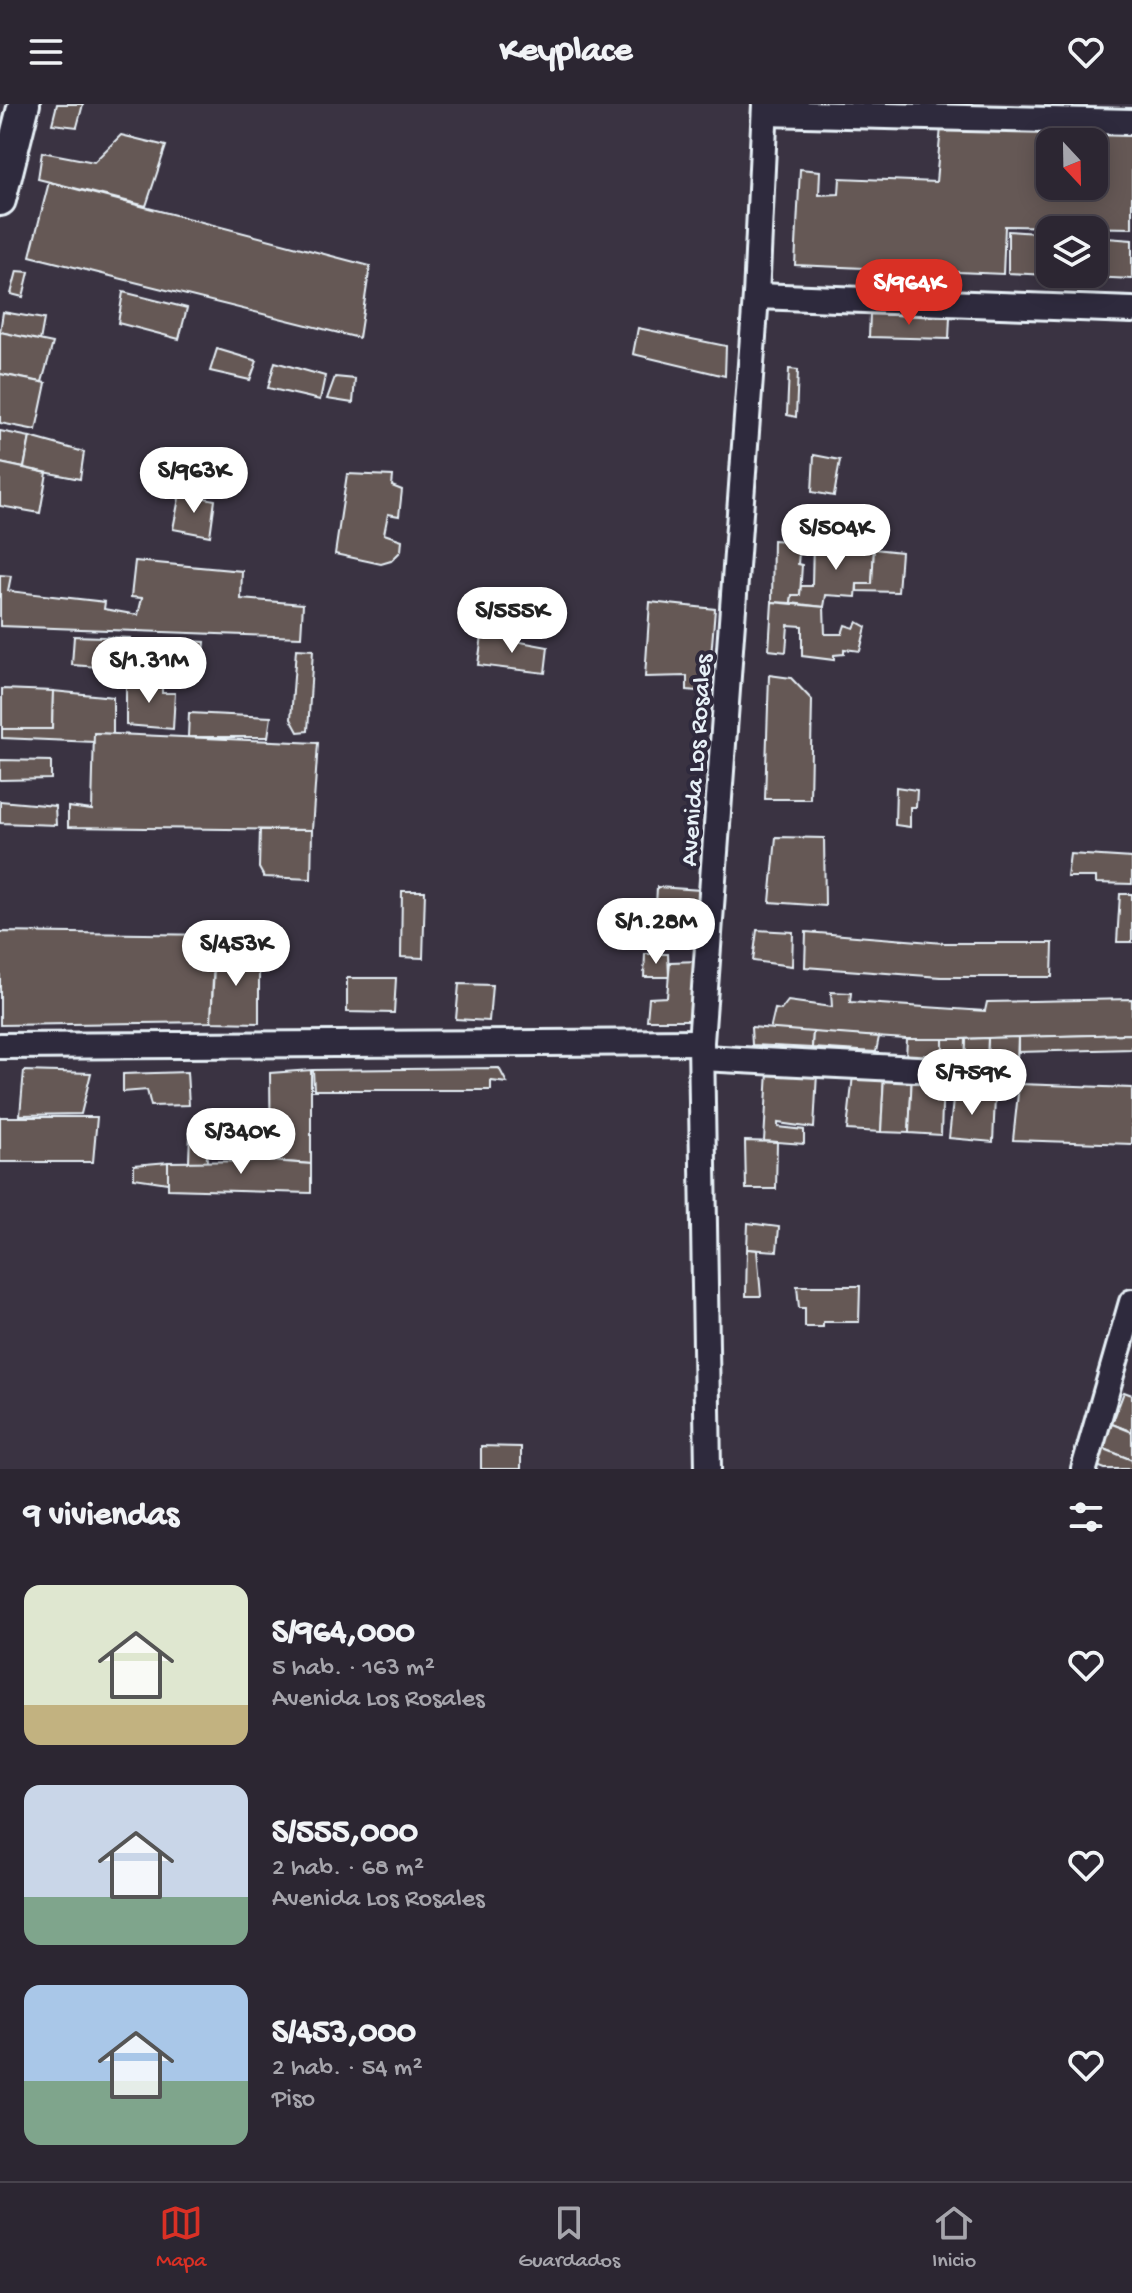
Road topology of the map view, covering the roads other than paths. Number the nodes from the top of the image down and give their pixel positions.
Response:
1 (24, 104) edge
2 (765, 108) edge
3 (1132, 122) edge
4 (0, 200) edge
5 (756, 296) junction
6 (1132, 310) edge
7 (0, 1046) edge
8 (701, 1050) junction
9 (936, 1070) dead end
10 (1132, 1302) edge
11 (708, 1469) edge
12 (1084, 1469) edge

1 - 4 main road
2 - 3 street
2 - 5 street, Avenida Los Rosales
5 - 6 street
5 - 8 street, Avenida Los Rosales
7 - 8 street
8 - 9 street
8 - 11 street, Avenida Los Rosales
10 - 12 street

